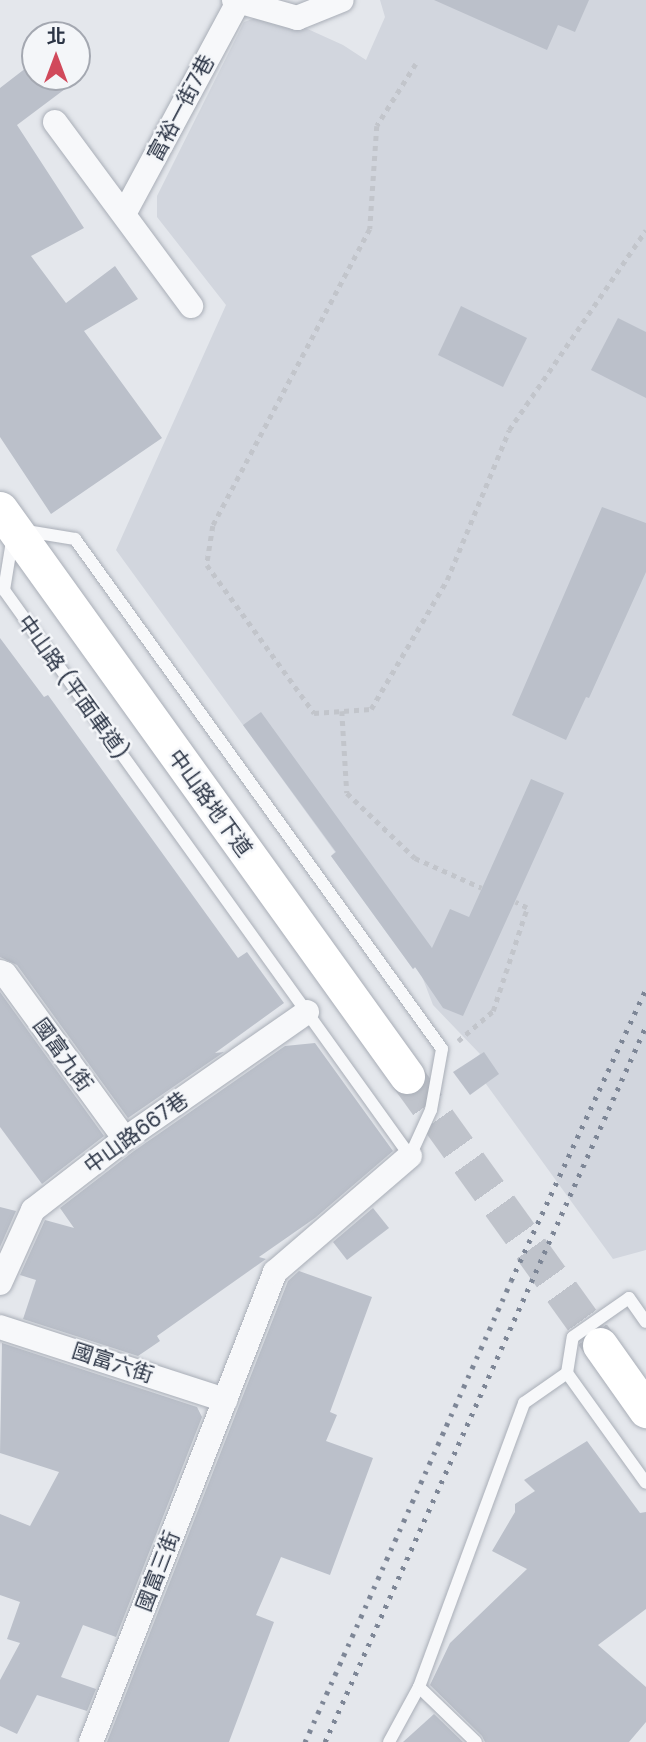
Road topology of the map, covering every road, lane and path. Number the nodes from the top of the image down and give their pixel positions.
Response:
1 (342, 0) edge
2 (236, 1) edge
3 (416, 64) dead end
4 (55, 122) dead end
5 (124, 214) junction
6 (646, 230) edge
7 (191, 306) dead end
8 (7, 519) edge
9 (342, 711) junction
10 (482, 888) dead end
11 (515, 902) dead end
12 (0, 972) edge
13 (307, 1012) junction
14 (442, 1049) junction
15 (407, 1076) tunnel mouth
16 (125, 1139) junction
17 (410, 1156) junction
18 (0, 1283) edge
19 (646, 1321) edge
20 (0, 1327) edge
21 (600, 1345) tunnel mouth
22 (567, 1373) junction
23 (225, 1400) junction
24 (646, 1410) edge
25 (646, 1483) edge
26 (419, 1687) junction
27 (91, 1742) edge
28 (389, 1742) edge
29 (476, 1742) edge

1 - 2 street
2 - 5 street, 富裕一街7巷
3 - 9 path
4 - 5 street
5 - 7 street
6 - 9 path
8 - 13 lane, 中山路 (平面車道)
8 - 14 lane
8 - 15 street, 中山路地下道
9 - 10 path
11 - 14 path
12 - 16 street, 國富九街
13 - 16 street, 中山路667巷
13 - 17 lane, 中山路 (平面車道)
14 - 17 lane
16 - 18 street, 中山路667巷
17 - 23 street, 國富三街
19 - 22 lane
20 - 23 street, 國富六街
21 - 24 street
22 - 25 lane
22 - 26 lane
23 - 27 street, 國富三街
26 - 28 lane
26 - 29 lane

